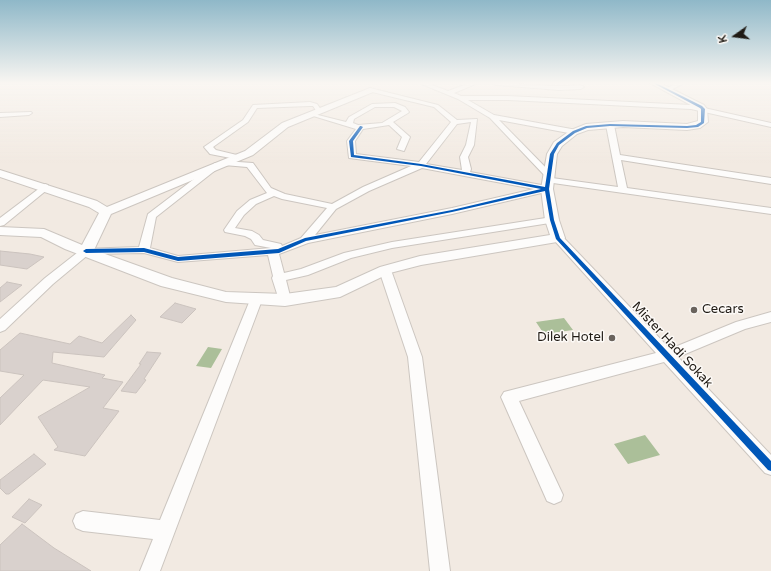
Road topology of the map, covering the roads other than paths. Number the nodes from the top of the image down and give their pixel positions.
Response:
1 (703, 109) edge
2 (253, 110) edge
3 (321, 110) edge
4 (366, 110) edge
5 (404, 110) edge
6 (440, 110) edge
7 (480, 110) edge
8 (706, 110) edge
9 (315, 112) junction
10 (29, 113) dead end
11 (0, 115) edge
12 (492, 117) junction
13 (390, 122) junction
14 (455, 122) junction
15 (349, 124) junction
16 (610, 125) junction
17 (771, 125) edge
18 (361, 127) junction
19 (574, 132) junction
20 (401, 149) dead end
21 (616, 157) junction
22 (238, 158) junction
23 (222, 164) junction
24 (421, 165) junction
25 (0, 172) edge
26 (465, 173) junction
27 (771, 181) edge
28 (549, 182) junction
29 (46, 187) junction
30 (623, 191) junction
31 (274, 193) junction
32 (333, 207) junction
33 (771, 211) edge
34 (106, 212) junction
35 (552, 220) junction
36 (0, 223) edge
37 (0, 231) edge
38 (558, 238) junction
39 (306, 240) junction
40 (289, 247) junction
41 (144, 250) junction
42 (86, 251) junction
43 (273, 251) junction
44 (385, 270) junction
45 (278, 278) junction
46 (256, 300) junction
47 (285, 300) junction
48 (771, 317) edge
49 (0, 327) edge
50 (666, 356) junction
51 (771, 467) edge
52 (554, 495) dead end
53 (83, 521) dead end
54 (166, 531) junction
55 (150, 571) edge
56 (440, 571) edge

1 - 16 street
2 - 22 street
3 - 9 street
4 - 15 street
5 - 13 street
6 - 14 street
7 - 12 street
8 - 17 street
9 - 15 street
9 - 22 street
10 - 11 street
12 - 19 street
12 - 28 street
13 - 18 street
13 - 20 street
14 - 24 street
14 - 26 street
15 - 18 street
16 - 19 street
16 - 21 street
18 - 24 street
19 - 28 street
21 - 27 street
21 - 30 street
22 - 23 street
23 - 31 street
23 - 34 street
23 - 41 street
24 - 26 street
24 - 32 street
25 - 29 street
26 - 28 street
28 - 30 street
28 - 35 street
28 - 39 street
29 - 34 street
29 - 36 street
30 - 33 street
31 - 32 street
31 - 40 street
32 - 39 street
34 - 42 street
35 - 38 street
35 - 45 street
37 - 42 street
38 - 44 street
38 - 50 street, Mister Hadi Sokak
39 - 40 street
40 - 43 street
41 - 42 street
41 - 43 street
42 - 46 street
42 - 49 street
43 - 45 street
44 - 47 street
44 - 56 street
45 - 47 street
46 - 47 street
46 - 54 street
48 - 50 street
50 - 51 street, Mister Hadi Sokak
50 - 52 street
53 - 54 street
54 - 55 street

